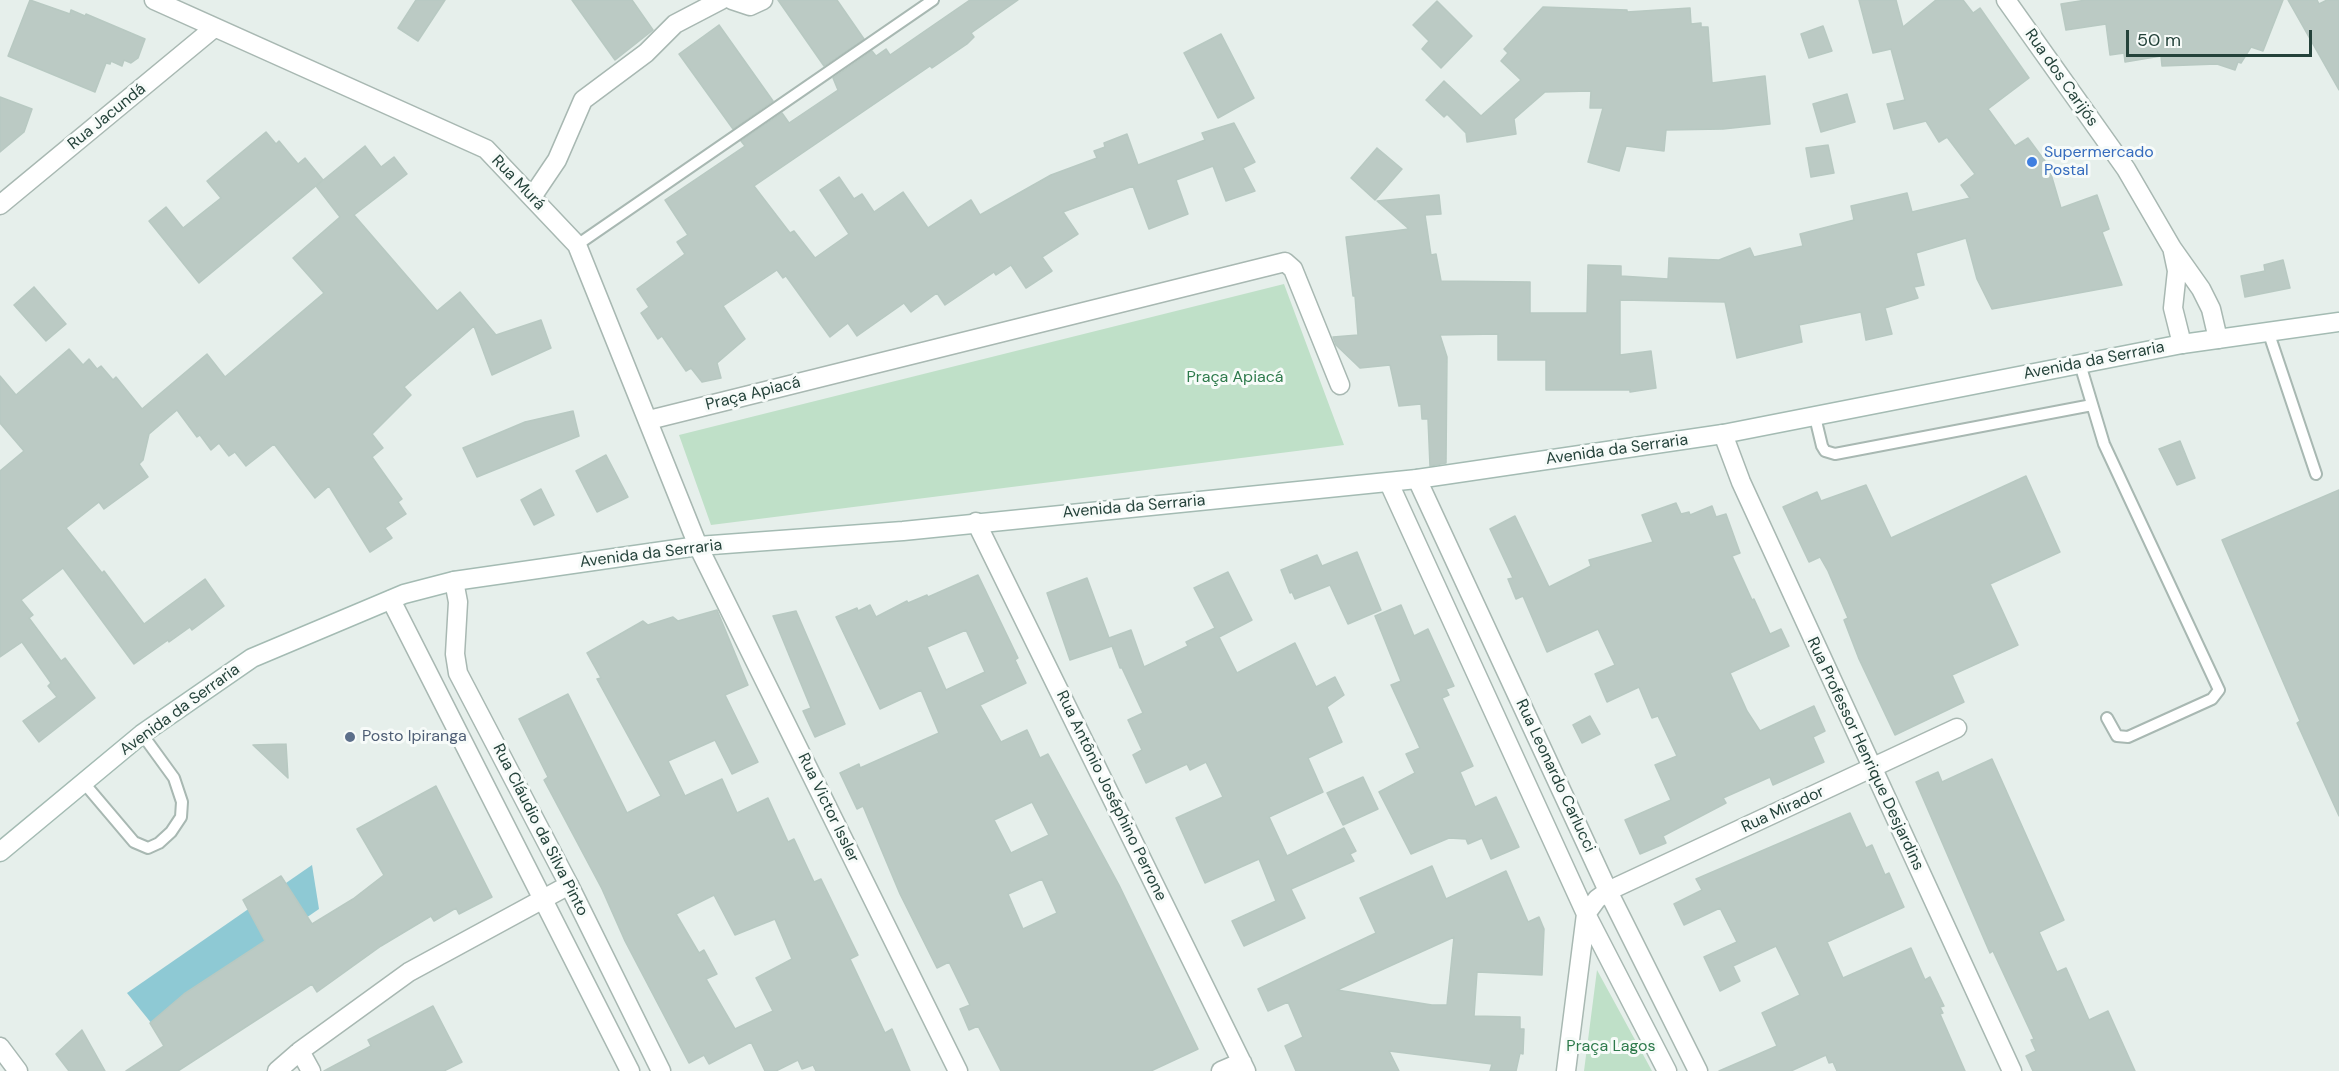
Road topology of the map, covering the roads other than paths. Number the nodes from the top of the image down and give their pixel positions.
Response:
1 (154, 0) edge
2 (721, 0) edge
3 (732, 0) edge
4 (763, 0) edge
5 (933, 0) edge
6 (2006, 0) edge
7 (214, 28) junction
8 (532, 197) junction
9 (0, 205) edge
10 (577, 244) junction
11 (2172, 248) junction
12 (2339, 322) edge
13 (2268, 331) junction
14 (2218, 339) junction
15 (2182, 344) junction
16 (2080, 364) junction
17 (1340, 385) dead end
18 (2091, 405) junction
19 (1815, 417) junction
20 (649, 420) junction
21 (1723, 434) junction
22 (2316, 474) dead end
23 (1417, 479) junction
24 (1389, 483) junction
25 (976, 522) junction
26 (698, 546) junction
27 (454, 581) junction
28 (391, 600) junction
29 (2107, 718) dead end
30 (1957, 728) dead end
31 (142, 734) junction
32 (1872, 770) junction
33 (84, 783) junction
34 (0, 852) edge
35 (569, 885) junction
36 (1608, 891) junction
37 (544, 898) junction
38 (1586, 914) junction
39 (0, 1047) edge
40 (300, 1051) junction
41 (1244, 1066) edge
42 (18, 1071) edge
43 (277, 1071) edge
44 (311, 1071) edge
45 (630, 1071) edge
46 (661, 1071) edge
47 (958, 1071) edge
48 (1221, 1071) edge
49 (1566, 1071) edge
50 (1666, 1071) edge
51 (1698, 1071) edge
52 (2012, 1071) edge

1 - 7 street, Rua Murá
2 - 8 street
3 - 4 street
5 - 10 lane
6 - 11 street, Rua dos Carijós
7 - 8 street, Rua Murá
7 - 9 street, Rua Jacundá
8 - 10 street, Rua Murá
10 - 20 street, Rua Murá
11 - 14 street, Rua dos Carijós
11 - 15 street, Rua dos Carijós
12 - 13 street, Avenida da Serraria
13 - 14 street, Avenida da Serraria
13 - 22 lane
14 - 15 street, Avenida da Serraria
15 - 16 street, Avenida da Serraria
16 - 18 lane
16 - 19 street, Avenida da Serraria
17 - 20 street, Praça Apiacá
18 - 19 lane
18 - 29 lane
19 - 21 street, Avenida da Serraria
20 - 26 street, Rua Murá
21 - 23 street, Avenida da Serraria
21 - 32 street, Rua Professor Henrique Desjardins
23 - 24 street, Avenida da Serraria
23 - 36 street, Rua Leonardo Carlucci
24 - 25 street, Avenida da Serraria
24 - 38 street, Rua Leonardo Carlucci
25 - 26 street, Avenida da Serraria
25 - 41 street, Rua Antônio Joséphino Perrone
26 - 27 street, Avenida da Serraria
26 - 47 street, Rua Victor Issler
27 - 28 street, Avenida da Serraria
27 - 35 street, Rua Cláudio da Silva Pinto
28 - 31 street, Avenida da Serraria
28 - 37 street, Rua Cláudio da Silva Pinto
30 - 32 street, Rua Mirador
31 - 33 street, Avenida da Serraria
31 - 33 lane
32 - 36 street, Rua Mirador
32 - 52 street, Rua Professor Henrique Desjardins
33 - 34 street, Avenida da Serraria
35 - 37 street
35 - 46 street, Rua Cláudio da Silva Pinto
36 - 38 street
36 - 51 street, Rua Leonardo Carlucci
37 - 40 street
37 - 45 street, Rua Cláudio da Silva Pinto
38 - 49 street
38 - 50 street, Rua Leonardo Carlucci
39 - 42 street
40 - 43 street
40 - 44 street
41 - 48 street

